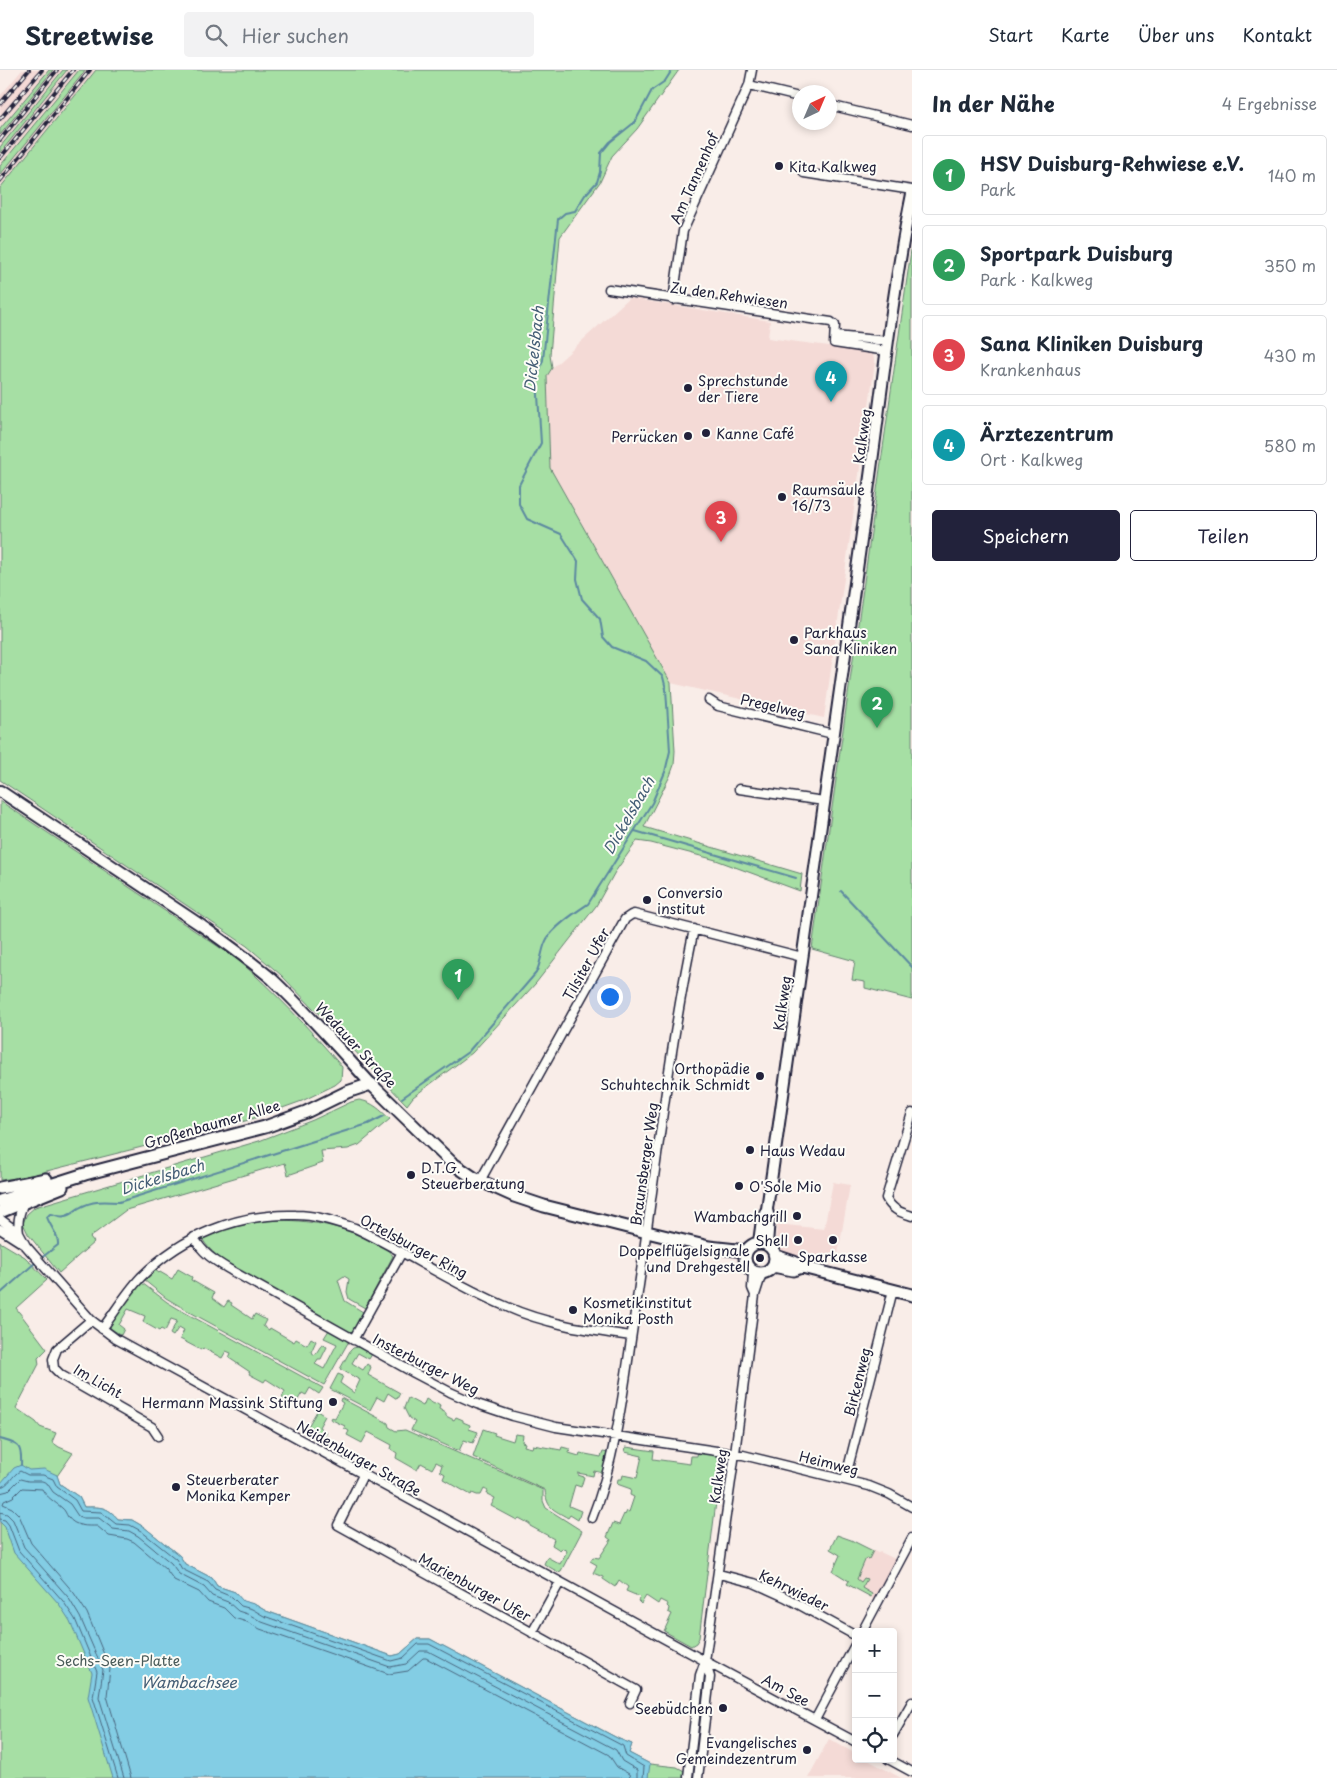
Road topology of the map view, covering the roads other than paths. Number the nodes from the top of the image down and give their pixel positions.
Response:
1 (752, 70) edge
2 (749, 85) junction
3 (792, 96) edge
4 (837, 107) edge
5 (912, 125) edge
6 (804, 173) dead end
7 (912, 190) edge
8 (912, 194) edge
9 (609, 288) dead end
10 (674, 300) junction
11 (888, 346) junction
12 (709, 700) dead end
13 (833, 734) junction
14 (739, 789) dead end
15 (0, 791) edge
16 (824, 801) junction
17 (694, 929) junction
18 (802, 957) junction
19 (371, 1084) junction
20 (912, 1113) edge
21 (85, 1174) junction
22 (480, 1181) junction
23 (0, 1188) edge
24 (0, 1201) edge
25 (24, 1202) junction
26 (0, 1212) edge
27 (912, 1216) edge
28 (0, 1219) edge
29 (0, 1229) edge
30 (647, 1232) junction
31 (18, 1233) junction
32 (194, 1237) junction
33 (763, 1243) junction
34 (26, 1246) junction
35 (402, 1252) junction
36 (746, 1255) junction
37 (774, 1261) junction
38 (758, 1273) junction
39 (893, 1290) junction
40 (912, 1295) edge
41 (91, 1320) junction
42 (102, 1329) junction
43 (631, 1336) junction
44 (353, 1340) junction
45 (616, 1435) junction
46 (158, 1436) dead end
47 (735, 1453) junction
48 (363, 1475) junction
49 (845, 1480) junction
50 (912, 1507) edge
51 (592, 1518) dead end
52 (912, 1538) edge
53 (719, 1574) junction
54 (560, 1582) junction
55 (864, 1628) edge
56 (532, 1632) junction
57 (852, 1634) edge
58 (852, 1651) edge
59 (705, 1661) junction
60 (912, 1702) edge
61 (630, 1703) dead end
62 (815, 1720) junction
63 (897, 1729) edge
64 (852, 1740) edge
65 (895, 1763) edge
66 (912, 1772) edge
67 (688, 1777) edge
68 (698, 1778) edge

1 - 2 street, Am Tannenhof
2 - 3 street
2 - 10 street, Am Tannenhof
4 - 5 street
6 - 7 street
8 - 11 street, Kalkweg
9 - 10 street, Zu den Rehwiesen
10 - 11 street, Zu den Rehwiesen
11 - 13 street, Kalkweg
12 - 13 street, Pregelweg
13 - 16 street, Kalkweg
14 - 16 street
15 - 19 street, Wedauer Straße
16 - 18 street, Kalkweg
17 - 18 street, Tilsiter Ufer
17 - 22 street, Tilsiter Ufer
17 - 30 street, Braunsberger Weg
18 - 33 street, Kalkweg
19 - 21 main road, Großenbaumer Allee
19 - 22 main road, Wedauer Straße
20 - 27 street
21 - 23 main road
21 - 24 main road, Großenbaumer Allee
21 - 25 main road, Großenbaumer Allee
22 - 30 main road, Wedauer Straße
25 - 26 main road, Großenbaumer Allee
25 - 31 street
28 - 31 street, Neidenburger Straße
29 - 34 street, Neidenburger Straße
30 - 36 main road, Wedauer Straße
30 - 43 street, Braunsberger Weg
31 - 34 street, Neidenburger Straße
32 - 35 street, Ortelsburger Ring
32 - 42 street, Ortelsburger Ring
32 - 44 street, Insterburger Weg
33 - 36 main road
33 - 37 main road
34 - 41 street, Neidenburger Straße
35 - 43 street, Ortelsburger Ring
35 - 44 street
36 - 38 main road
37 - 38 main road
37 - 39 main road
38 - 47 street, Kalkweg
39 - 40 main road
39 - 49 street, Birkenweg
41 - 42 street, Neidenburger Straße
41 - 46 street, Im Licht
42 - 48 street, Neidenburger Straße
43 - 45 street, Braunsberger Weg
44 - 45 street, Insterburger Weg
45 - 47 street, Insterburger Weg
45 - 51 street, Braunsberger Weg
47 - 49 street, Heimweg
47 - 53 street, Kalkweg
48 - 54 street, Neidenburger Straße
48 - 56 street, Marienburger Ufer
49 - 50 street, Heimweg
52 - 55 street
53 - 57 street, Kehrwieder
53 - 59 street, Kalkweg
54 - 56 street
54 - 59 street, Neidenburger Straße
56 - 61 street, Marienburger Ufer
58 - 62 street
59 - 62 street, Am See
59 - 67 street, Kalkweg
59 - 68 street, Kalkweg
60 - 63 street
62 - 64 street, Am See
65 - 66 street

